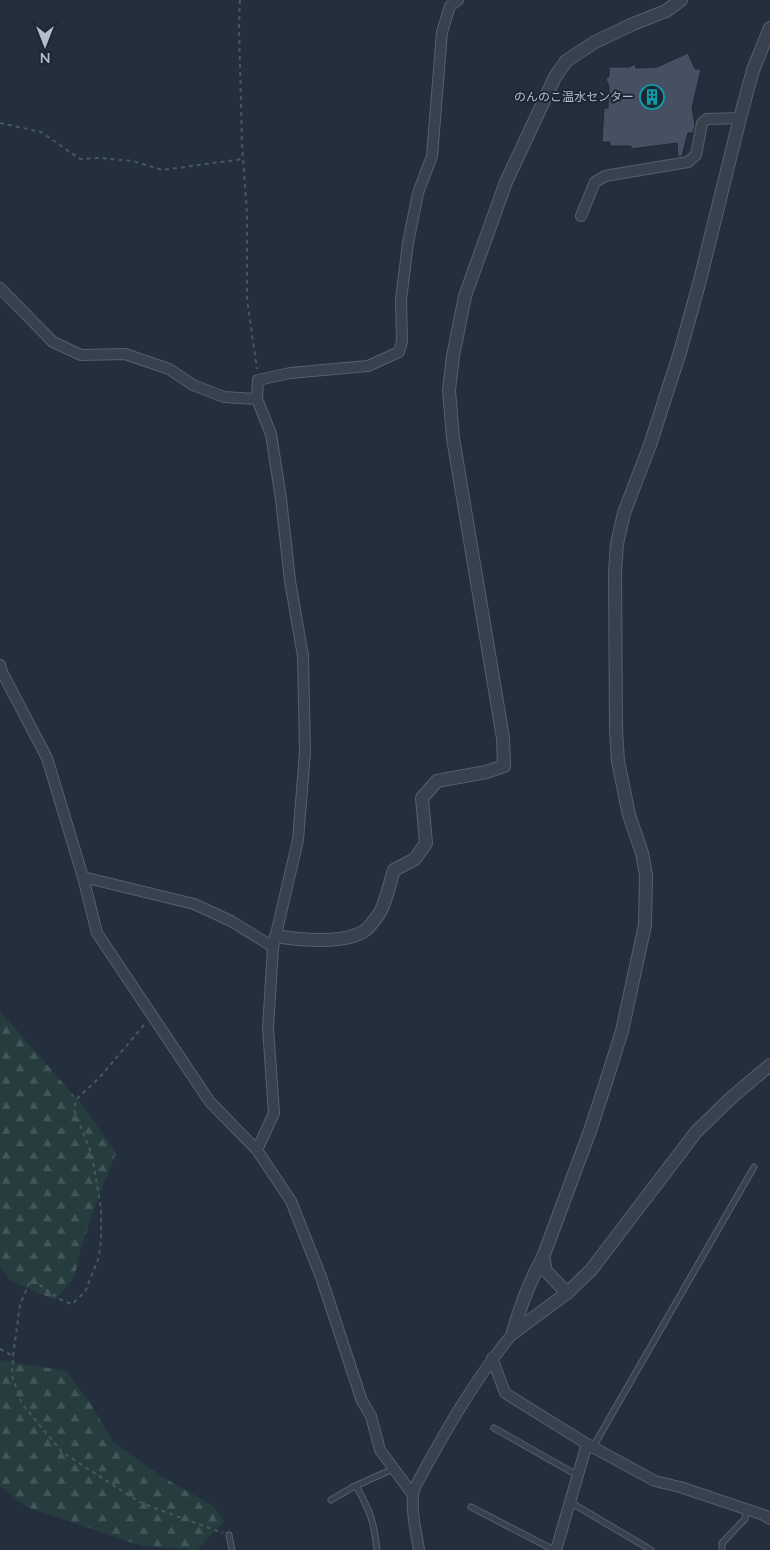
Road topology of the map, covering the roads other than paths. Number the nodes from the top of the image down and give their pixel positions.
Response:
1 (458, 0) edge
2 (681, 0) edge
3 (770, 28) edge
4 (740, 118) junction
5 (581, 216) dead end
6 (0, 288) edge
7 (257, 400) junction
8 (0, 664) edge
9 (83, 876) junction
10 (275, 942) junction
11 (770, 1066) edge
12 (257, 1150) junction
13 (754, 1167) dead end
14 (542, 1257) junction
15 (567, 1293) junction
16 (513, 1332) junction
17 (492, 1358) junction
18 (494, 1428) dead end
19 (590, 1445) junction
20 (394, 1469) junction
21 (577, 1475) junction
22 (356, 1486) junction
23 (413, 1495) junction
24 (331, 1500) dead end
25 (570, 1502) junction
26 (471, 1507) dead end
27 (747, 1509) junction
28 (770, 1519) edge
29 (230, 1535) road end
30 (232, 1550) edge
31 (377, 1550) edge
32 (419, 1550) edge
33 (555, 1550) edge
34 (651, 1550) edge
35 (722, 1550) edge

1 - 7 street
2 - 10 street
3 - 4 street
4 - 5 street
4 - 14 street
6 - 7 street
7 - 10 street
8 - 9 street
9 - 10 street
9 - 12 street
10 - 12 street
11 - 15 street
12 - 20 street
13 - 19 lane
14 - 15 street
14 - 16 street
15 - 16 street
16 - 17 street
17 - 19 street
17 - 23 street
18 - 21 lane
19 - 21 street
19 - 27 street
20 - 22 lane
20 - 23 street
21 - 25 street
22 - 24 lane
22 - 31 lane
23 - 32 street
25 - 33 street
25 - 34 lane
26 - 33 lane
27 - 28 street
27 - 35 lane
29 - 30 lane

